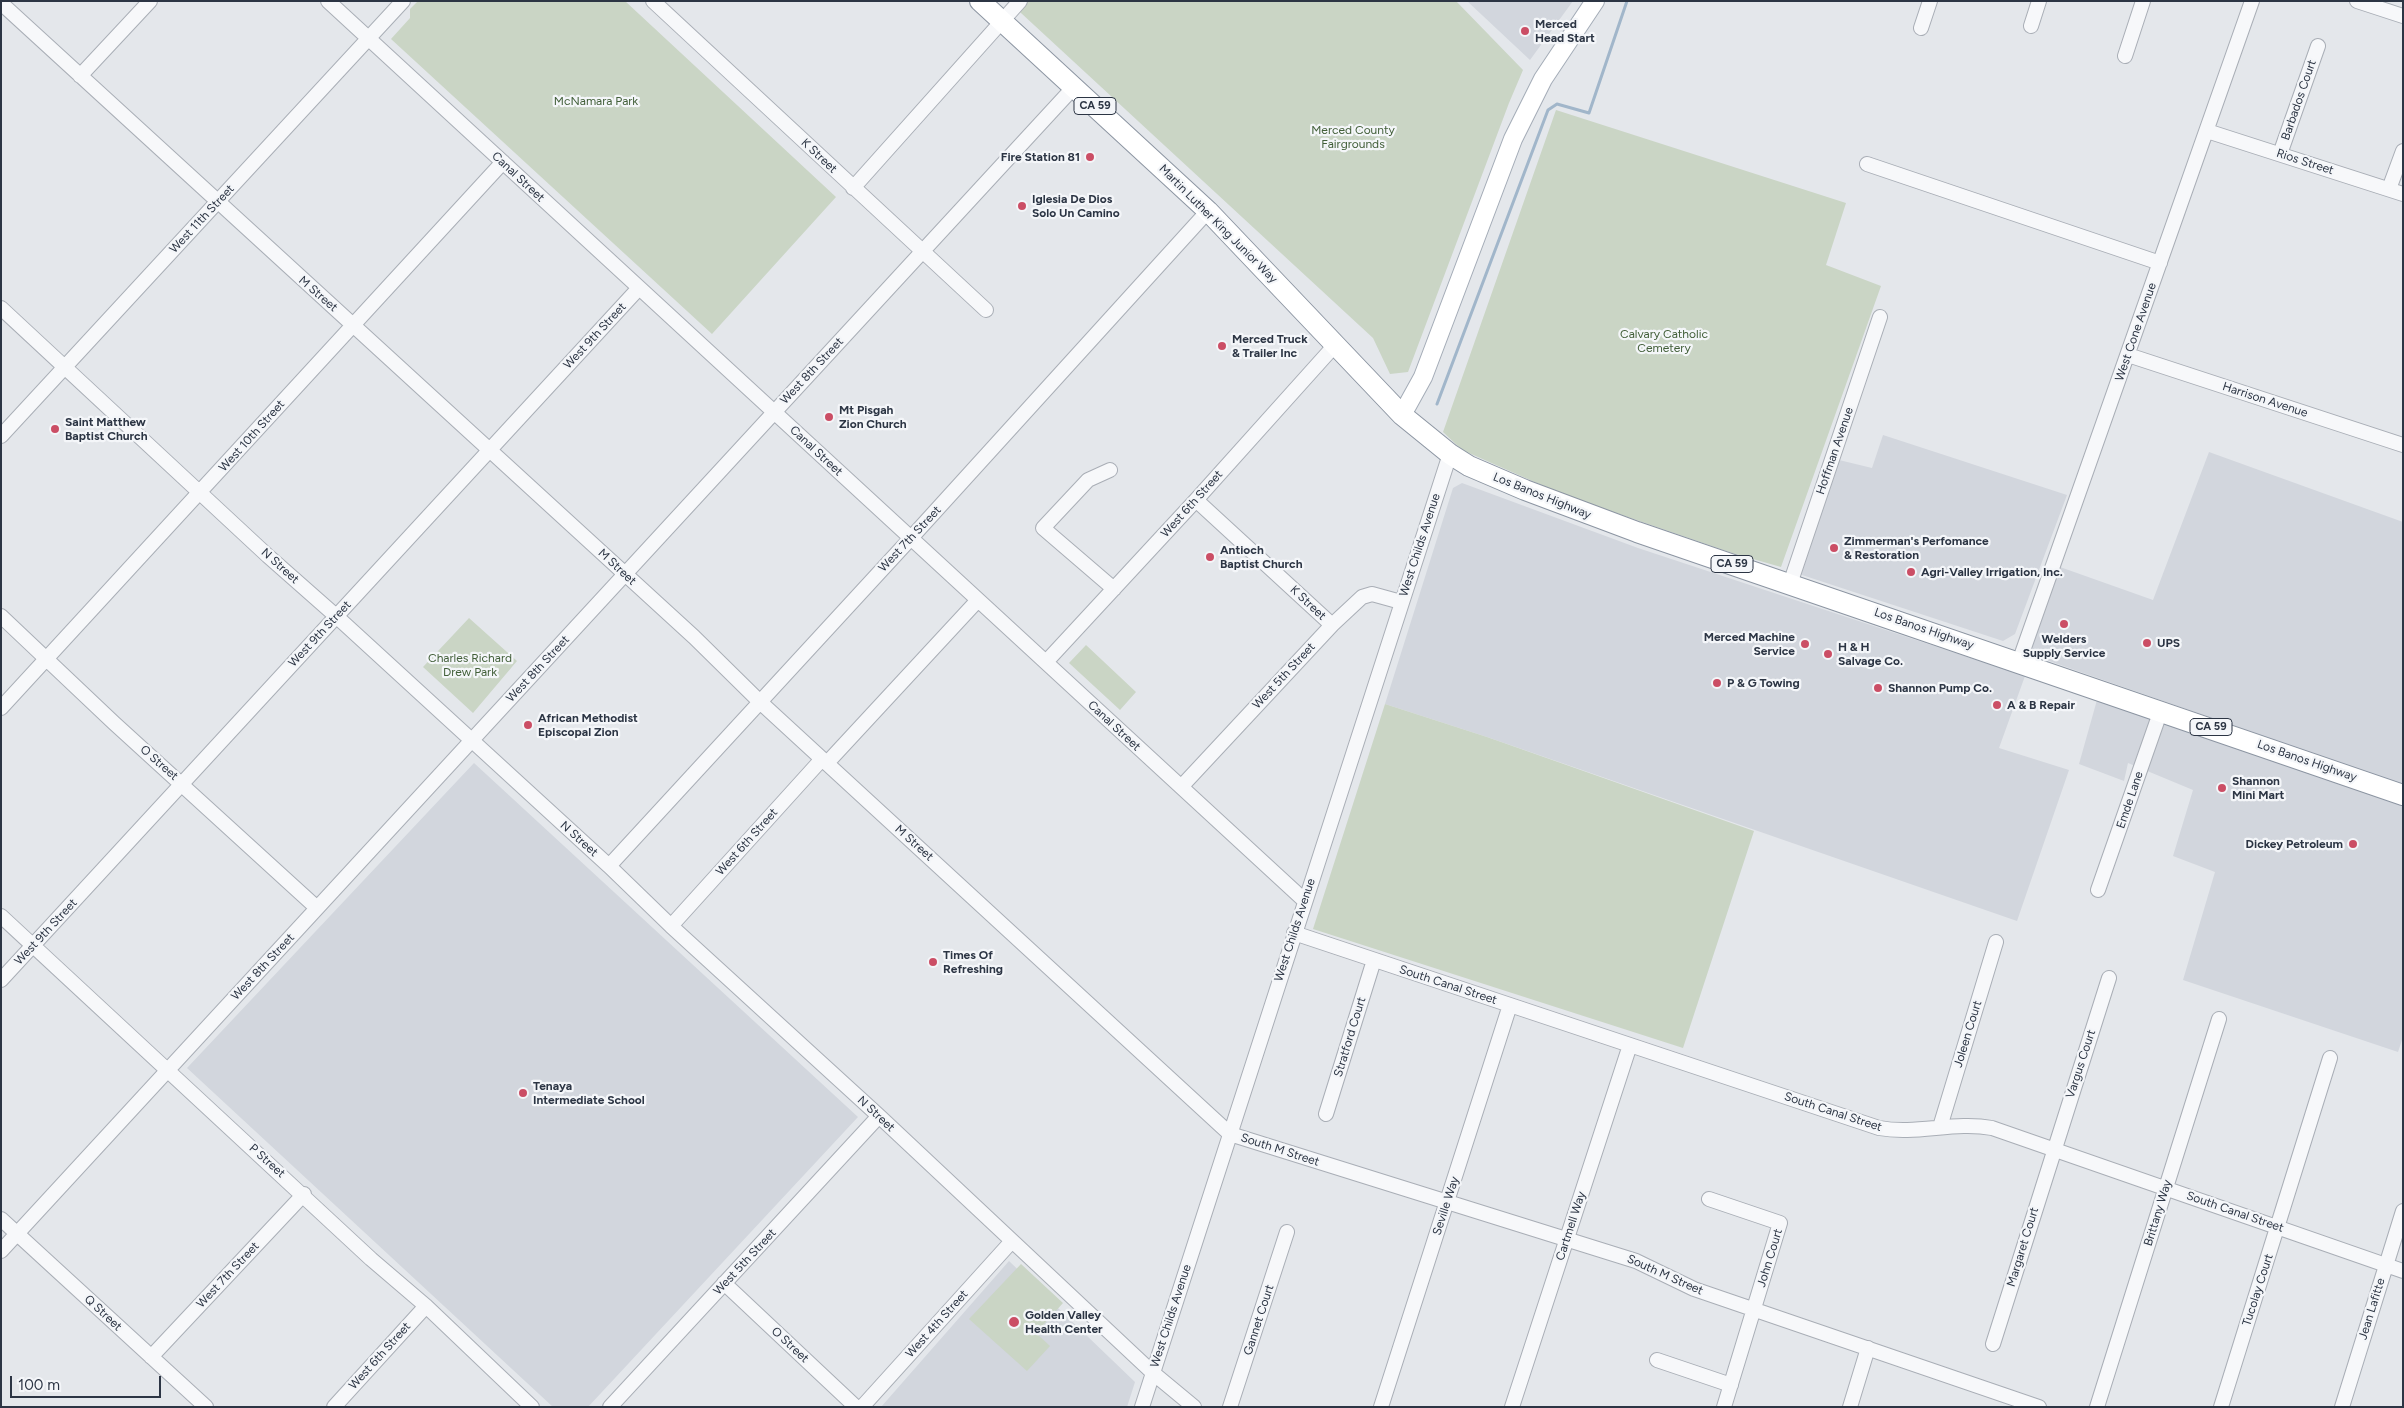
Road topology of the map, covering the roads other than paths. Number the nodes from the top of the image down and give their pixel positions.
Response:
1 (150, 1) edge
2 (328, 1) edge
3 (403, 1) edge
4 (653, 1) edge
5 (980, 1) edge
6 (1020, 1) edge
7 (1595, 1) edge
8 (1930, 1) edge
9 (2039, 1) edge
10 (2143, 1) edge
11 (2252, 1) edge
12 (2357, 1) edge
13 (1, 3) edge
14 (2403, 16) edge
15 (1002, 21) junction
16 (2031, 26) dead end
17 (1921, 28) dead end
18 (368, 39) junction
19 (2318, 46) dead end
20 (2125, 56) dead end
21 (80, 76) junction
22 (1074, 87) junction
23 (2207, 131) junction
24 (2403, 151) edge
25 (2280, 154) junction
26 (503, 162) junction
27 (1867, 164) dead end
28 (853, 188) junction
29 (2389, 189) junction
30 (2403, 194) edge
31 (217, 202) junction
32 (1208, 211) junction
33 (922, 252) junction
34 (2160, 263) junction
35 (639, 288) junction
36 (1, 308) edge
37 (986, 310) dead end
38 (1880, 317) dead end
39 (354, 324) junction
40 (1336, 344) junction
41 (2128, 354) junction
42 (65, 367) junction
43 (774, 412) junction
44 (1402, 415) junction
45 (1, 436) edge
46 (2403, 445) edge
47 (490, 450) junction
48 (1450, 454) junction
49 (1110, 470) dead end
50 (201, 492) junction
51 (1196, 500) junction
52 (911, 538) junction
53 (625, 574) junction
54 (1790, 584) junction
55 (1114, 589) junction
56 (978, 600) junction
57 (1401, 602) junction
58 (1, 616) edge
59 (336, 616) junction
60 (1332, 625) junction
61 (47, 658) junction
62 (1046, 662) junction
63 (2018, 662) junction
64 (759, 701) junction
65 (1, 708) edge
66 (2161, 710) junction
67 (472, 740) junction
68 (824, 761) junction
69 (182, 784) junction
70 (1181, 787) junction
71 (2403, 794) edge
72 (608, 866) junction
73 (2098, 890) dead end
74 (1305, 901) junction
75 (317, 908) junction
76 (1, 916) edge
77 (671, 926) junction
78 (1294, 933) junction
79 (1996, 942) dead end
80 (33, 945) junction
81 (1374, 960) junction
82 (2109, 978) dead end
83 (1, 980) edge
84 (1510, 1005) junction
85 (2219, 1019) dead end
86 (1630, 1045) junction
87 (2330, 1058) dead end
88 (169, 1069) junction
89 (1326, 1114) dead end
90 (879, 1116) junction
91 (1940, 1127) junction
92 (1230, 1134) junction
93 (2053, 1149) junction
94 (2166, 1188) junction
95 (304, 1194) junction
96 (1708, 1199) dead end
97 (1447, 1202) junction
98 (2403, 1211) edge
99 (1, 1219) edge
100 (2278, 1227) junction
101 (1287, 1232) dead end
102 (18, 1234) junction
103 (1567, 1239) junction
104 (1012, 1241) junction
105 (1, 1252) edge
106 (2386, 1265) junction
107 (2403, 1271) edge
108 (724, 1283) junction
109 (426, 1306) junction
110 (1754, 1309) junction
111 (1993, 1344) dead end
112 (1868, 1348) junction
113 (151, 1357) junction
114 (1657, 1360) dead end
115 (1153, 1373) junction
116 (1731, 1385) junction
117 (206, 1407) edge
118 (334, 1407) edge
119 (532, 1407) edge
120 (610, 1407) edge
121 (856, 1407) edge
122 (862, 1407) edge
123 (1142, 1407) edge
124 (1194, 1407) edge
125 (1230, 1407) edge
126 (1381, 1407) edge
127 (1512, 1407) edge
128 (1724, 1407) edge
129 (1850, 1407) edge
130 (2039, 1407) edge
131 (2098, 1407) edge
132 (2221, 1407) edge
133 (2342, 1407) edge

1 - 21 street
2 - 18 street, Canal Street
3 - 18 street, West 11th Street
4 - 28 street, K Street
5 - 15 highway, Martin Luther King Junior Way / CA 59
6 - 15 street
7 - 44 main road
8 - 17 street
9 - 16 street
10 - 20 street
11 - 23 street, West Cone Avenue
12 - 14 street
13 - 21 street, M Street
15 - 22 highway, Martin Luther King Junior Way / CA 59
15 - 28 street
18 - 26 street, Canal Street
18 - 31 street, West 11th Street
19 - 25 street, Barbados Court
21 - 31 street, M Street
22 - 32 highway, Martin Luther King Junior Way / CA 59
22 - 33 street, West 8th Street
23 - 25 street, Rios Street
23 - 34 street, West Cone Avenue
24 - 29 street
25 - 29 street, Rios Street
26 - 35 street, Canal Street
26 - 39 street, West 10th Street
27 - 34 street
28 - 33 street, K Street
29 - 30 street, Rios Street
31 - 39 street, M Street
31 - 42 street, West 11th Street
32 - 40 highway, Martin Luther King Junior Way / CA 59
32 - 52 street, West 7th Street
33 - 37 street, K Street
33 - 43 street, West 8th Street
34 - 41 street, West Cone Avenue
35 - 43 street, Canal Street
35 - 47 street, West 9th Street
36 - 42 street, N Street
38 - 54 street, Hoffman Avenue
39 - 47 street, M Street
39 - 50 street, West 10th Street
40 - 44 highway, Martin Luther King Junior Way / CA 59
40 - 51 street, West 6th Street
41 - 46 street, Harrison Avenue
41 - 63 street, West Cone Avenue
42 - 45 street, West 11th Street
42 - 50 street, N Street
43 - 52 street, Canal Street
43 - 53 street, West 8th Street
44 - 48 highway, Martin Luther King Junior Way / CA 59
47 - 53 street, M Street
47 - 59 street, West 9th Street
48 - 54 highway, Los Banos Highway / CA 59
48 - 57 street, West Childs Avenue
49 - 55 street
50 - 59 street, N Street
50 - 61 street, West 10th Street
51 - 55 street, West 6th Street
51 - 60 street, K Street
52 - 56 street, Canal Street
52 - 64 street, West 7th Street
53 - 64 street, M Street
53 - 67 street, West 8th Street
54 - 63 highway, Los Banos Highway / CA 59
55 - 62 street, West 6th Street
56 - 62 street, Canal Street
56 - 68 street, West 6th Street
57 - 60 street, West 5th Street
57 - 74 street, West Childs Avenue
58 - 61 street, O Street
59 - 67 street, N Street
59 - 69 street, West 9th Street
60 - 70 street, West 5th Street
61 - 65 street, West 10th Street
61 - 69 street, O Street
62 - 70 street, Canal Street
63 - 66 highway, Los Banos Highway / CA 59
64 - 68 street, M Street
64 - 72 street, West 7th Street
66 - 71 highway, Los Banos Highway / CA 59
66 - 73 street, Emde Lane
67 - 72 street, N Street
67 - 75 street, West 8th Street
68 - 77 street, West 6th Street
68 - 92 street, M Street
69 - 75 street, O Street
69 - 80 street, West 9th Street
70 - 74 street, Canal Street
72 - 77 street, N Street
74 - 78 street, West Childs Avenue
75 - 88 street, West 8th Street
76 - 80 street, P Street
77 - 90 street, N Street
78 - 81 street, South Canal Street
78 - 92 street, West Childs Avenue
79 - 91 street, Joleen Court
80 - 83 street, West 9th Street
80 - 88 street, P Street
81 - 84 street, South Canal Street
81 - 89 street, Stratford Court
82 - 93 street, Vargus Court
84 - 86 street, South Canal Street
84 - 97 street, Seville Way
85 - 94 street, Brittany Way
86 - 91 street, South Canal Street
86 - 103 street, Cartmell Way
87 - 100 street, Tucolay Court
88 - 95 street, P Street
88 - 102 street, West 8th Street
90 - 104 street, N Street
90 - 108 street, West 5th Street
91 - 93 street, South Canal Street
92 - 97 street, South M Street
92 - 115 street, West Childs Avenue
93 - 94 street, South Canal Street
93 - 111 street, Margaret Court
94 - 100 street, South Canal Street
94 - 131 street, Brittany Way
95 - 109 street, P Street
95 - 113 street, West 7th Street
96 - 110 street, John Court
97 - 103 street, South M Street
97 - 126 street, Seville Way
98 - 106 street, Jean Lafitte
99 - 102 street, Q Street
100 - 106 street, South Canal Street
100 - 132 street, Tucolay Court
101 - 125 street, Gannet Court
102 - 105 street, West 8th Street
102 - 113 street, Q Street
103 - 110 street, South M Street
103 - 127 street, Cartmell Way
104 - 115 street, N Street
104 - 122 street, West 4th Street
106 - 107 street, South Canal Street
106 - 133 street, Jean Lafitte
108 - 120 street, West 5th Street
108 - 121 street, O Street
109 - 118 street, West 6th Street
109 - 119 street, P Street
110 - 112 street, South M Street
110 - 116 street
112 - 129 street
112 - 130 street, South M Street
113 - 117 street, Q Street
114 - 116 street
115 - 123 street, West Childs Avenue
115 - 124 street, N Street
116 - 128 street

